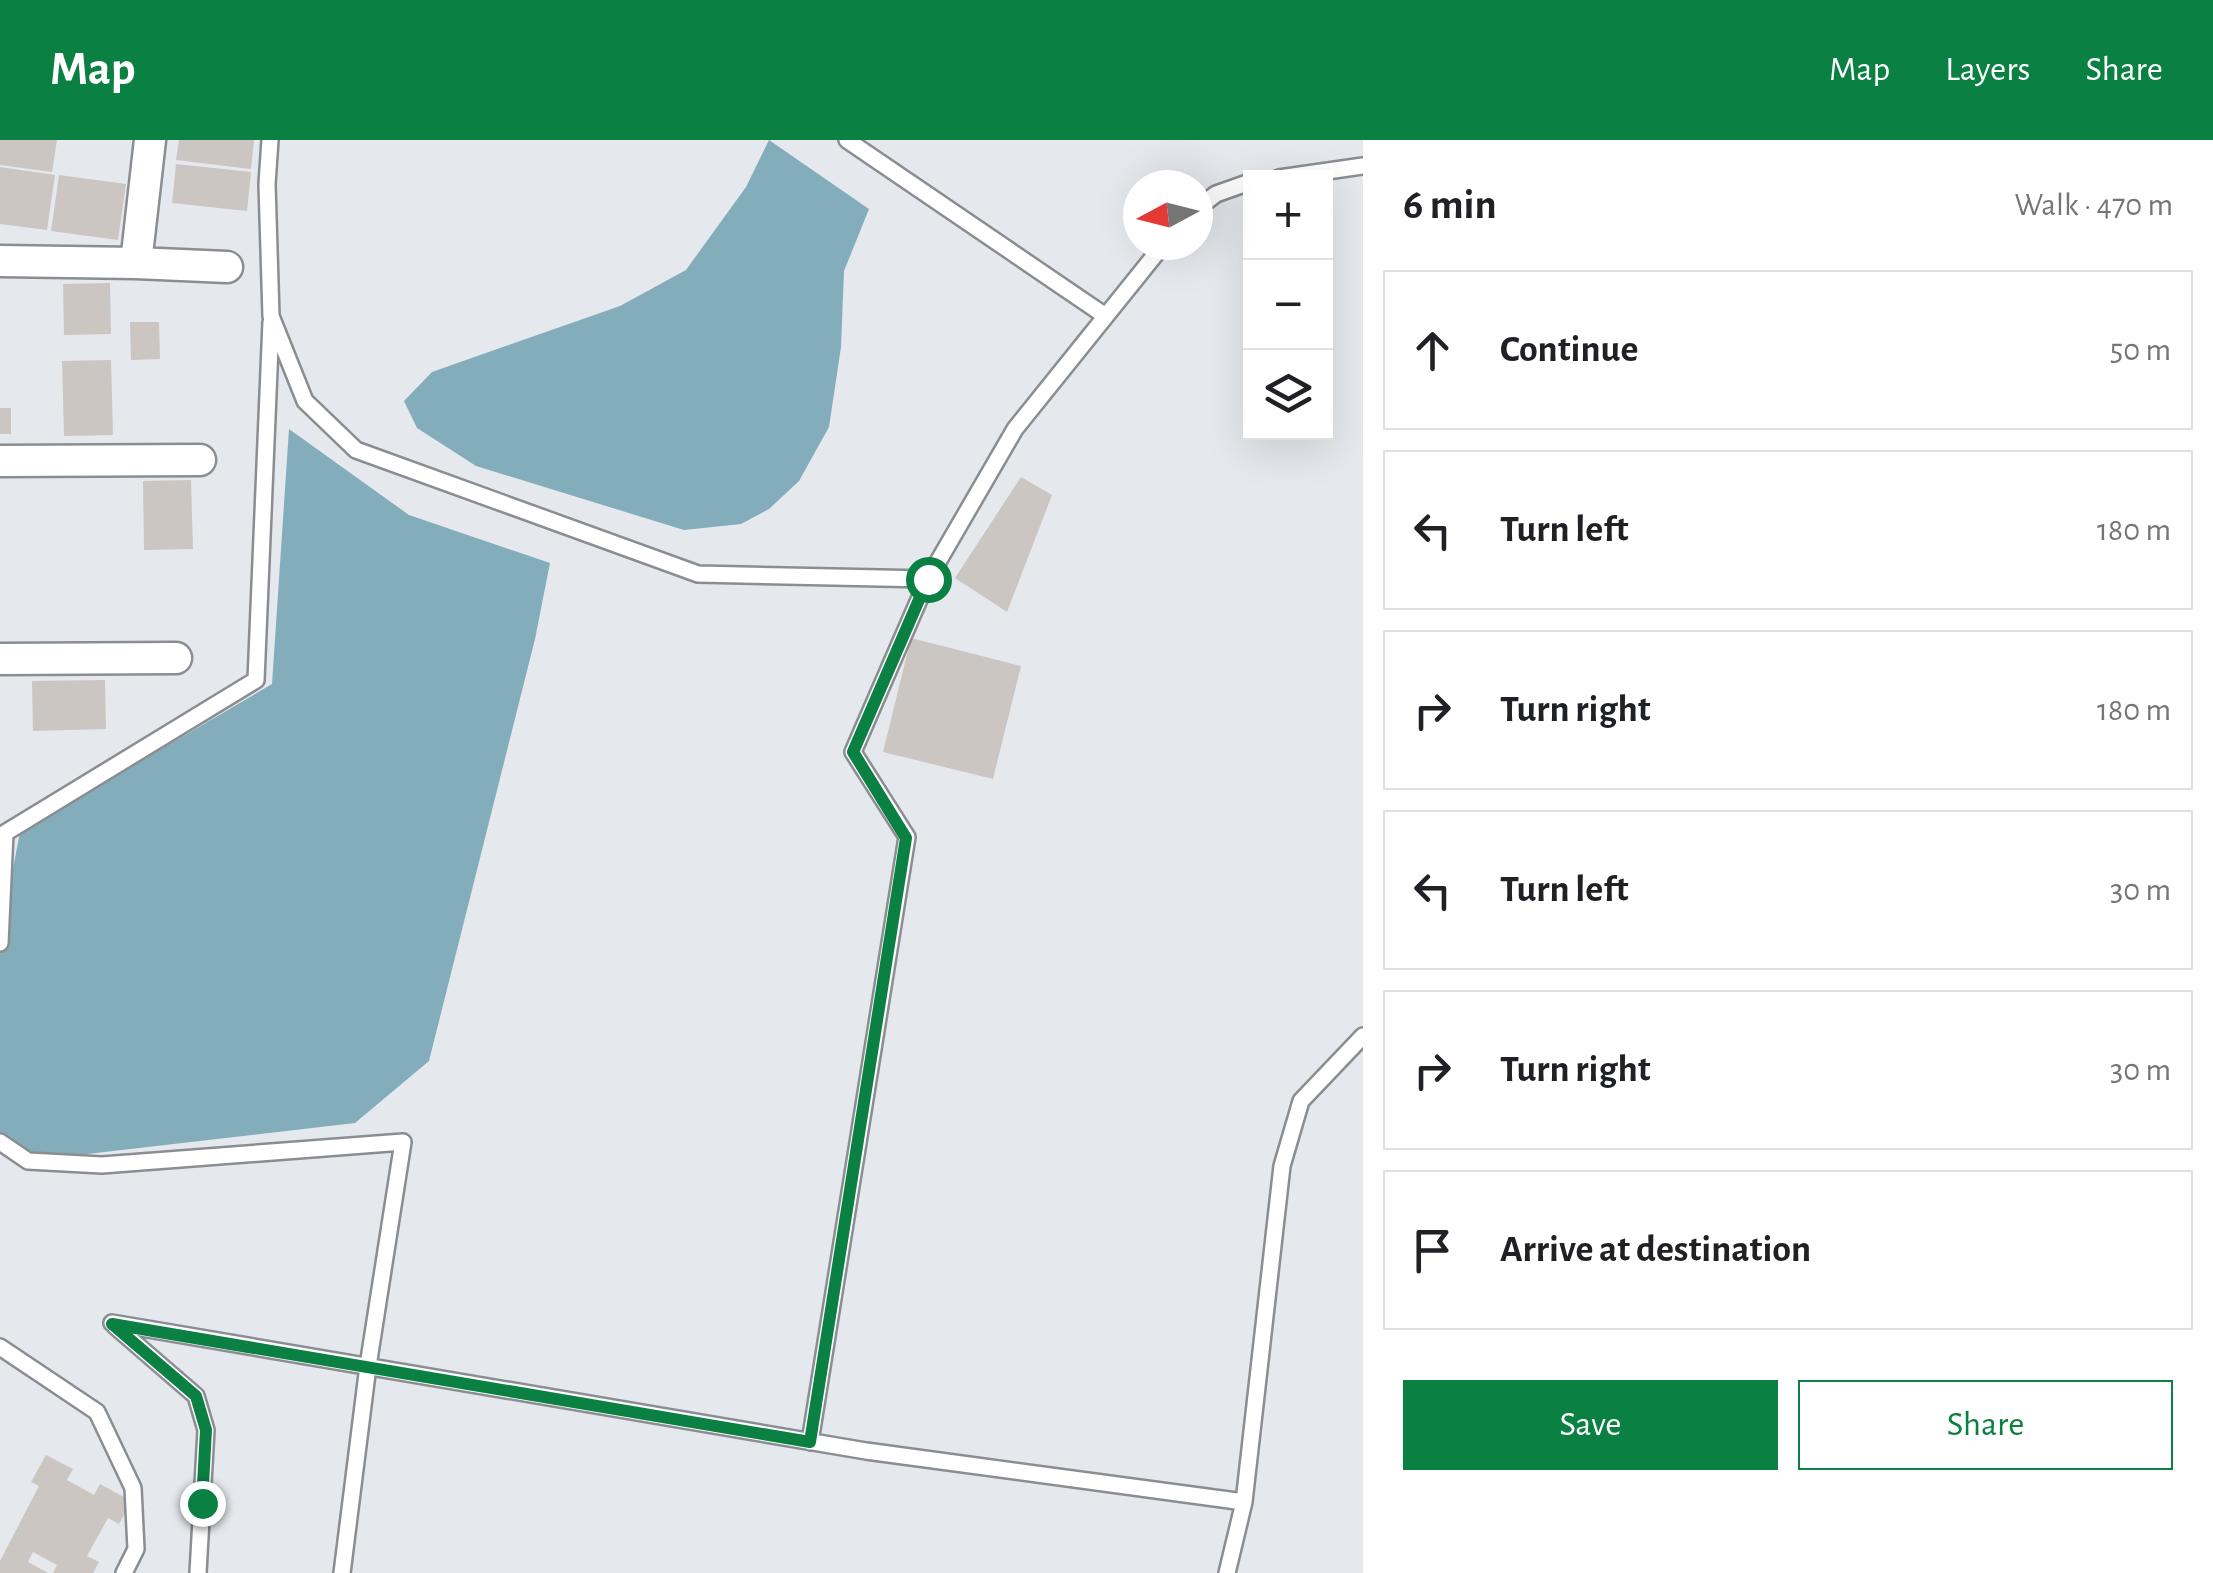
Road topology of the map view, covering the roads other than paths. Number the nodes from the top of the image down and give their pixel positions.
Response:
1 (150, 140) edge
2 (270, 140) edge
3 (847, 140) edge
4 (1363, 166) edge
5 (1333, 170) edge
6 (1243, 184) edge
7 (1213, 196) edge
8 (1150, 260) edge
9 (0, 261) edge
10 (136, 263) junction
11 (228, 267) dead end
12 (1104, 315) junction
13 (271, 316) junction
14 (200, 460) dead end
15 (0, 461) edge
16 (928, 579) junction
17 (0, 658) edge
18 (176, 658) dead end
19 (0, 943) edge
20 (1363, 1036) edge
21 (0, 1142) edge
22 (0, 1347) edge
23 (368, 1366) junction
24 (810, 1442) junction
25 (1244, 1502) junction
26 (124, 1573) edge
27 (198, 1573) edge
28 (342, 1573) edge
29 (1227, 1573) edge

1 - 10 street
2 - 13 lane
3 - 12 lane
4 - 5 lane
6 - 7 lane
8 - 12 lane
9 - 10 street
10 - 11 street
12 - 16 lane
13 - 16 lane
13 - 19 lane
14 - 15 street
16 - 24 lane
17 - 18 street
20 - 25 lane
21 - 23 lane
22 - 26 lane
23 - 24 lane
23 - 27 lane
23 - 28 lane
24 - 25 lane
25 - 29 lane

